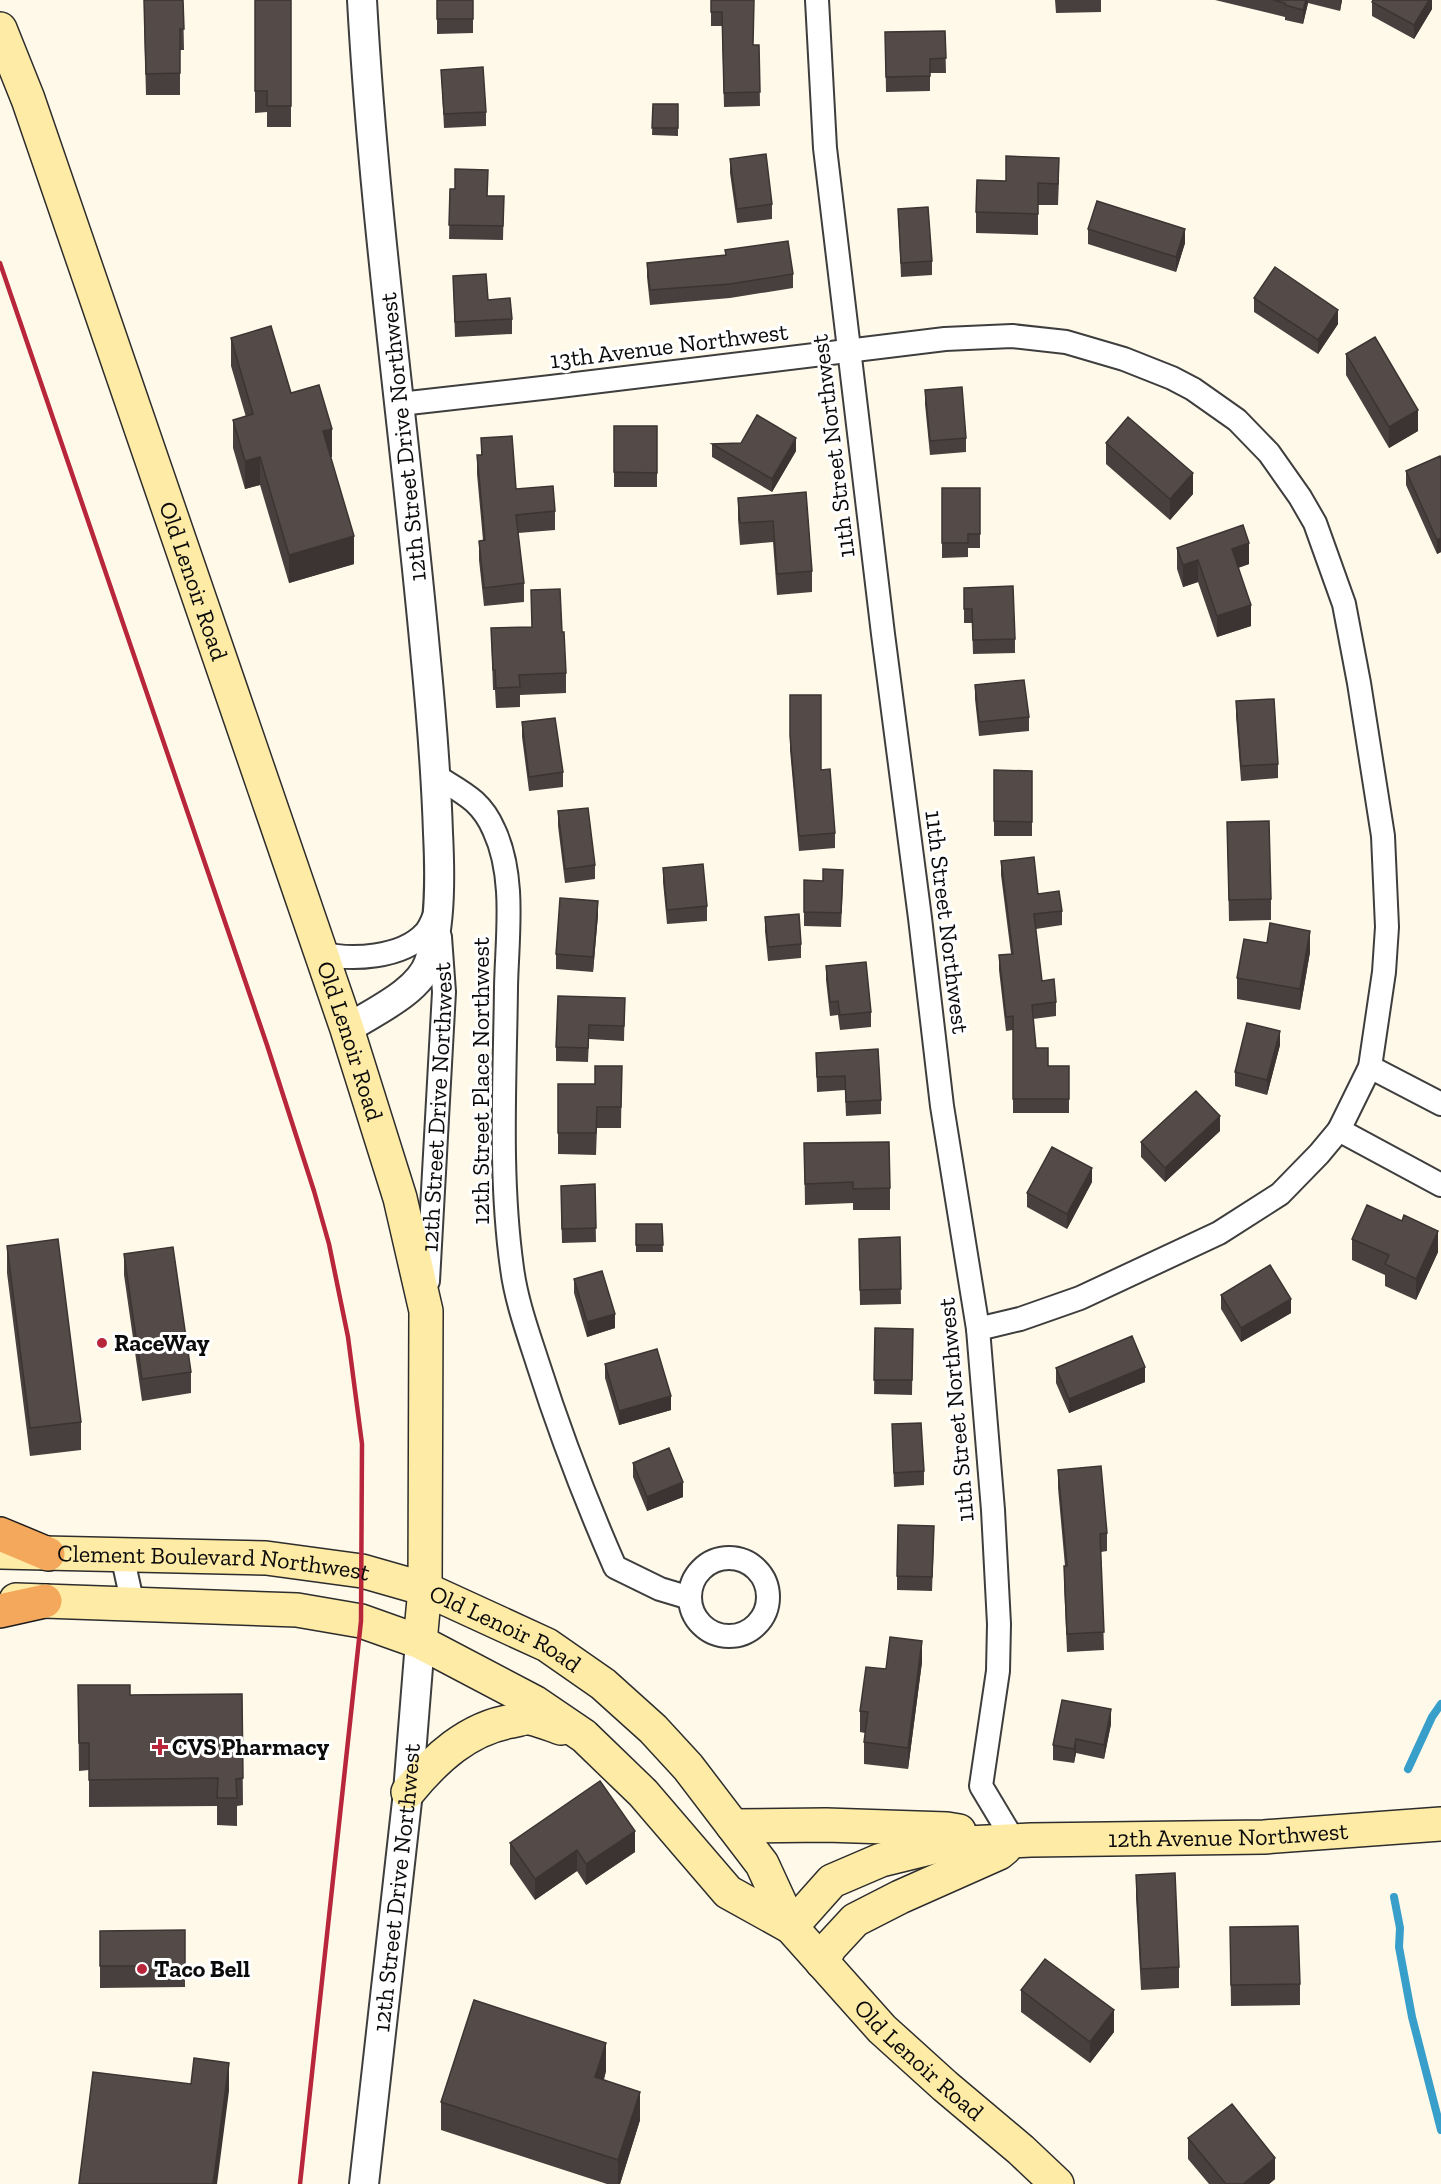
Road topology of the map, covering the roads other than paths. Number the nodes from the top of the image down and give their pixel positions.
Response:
1 (362, 0) edge
2 (817, 0) edge
3 (0, 29) edge
4 (850, 352) junction
5 (400, 404) junction
6 (436, 776) junction
7 (438, 902) junction
8 (321, 953) junction
9 (347, 1029) junction
10 (1370, 1067) junction
11 (1441, 1104) edge
12 (1338, 1130) junction
13 (1441, 1185) edge
14 (426, 1311) junction
15 (978, 1329) junction
16 (0, 1534) edge
17 (0, 1552) edge
18 (48, 1554) junction
19 (122, 1555) junction
20 (425, 1589) junction
21 (690, 1598) dead end
22 (0, 1600) edge
23 (45, 1601) junction
24 (133, 1605) junction
25 (0, 1611) edge
26 (420, 1642) junction
27 (584, 1736) junction
28 (408, 1792) junction
29 (1441, 1824) edge
30 (733, 1826) junction
31 (1014, 1841) junction
32 (791, 1927) junction
33 (822, 1962) junction
34 (364, 2184) edge
35 (1057, 2184) edge

1 - 5 street, 12th Street Drive Northwest
2 - 4 street, 11th Street Northwest
3 - 8 main road, Old Lenoir Road
4 - 5 street, 13th Avenue Northwest
4 - 10 street, 13th Avenue Northwest
4 - 15 street, 11th Street Northwest
5 - 6 street, 12th Street Drive Northwest
6 - 7 street, 12th Street Drive Northwest
6 - 21 street, 12th Street Place Northwest
7 - 8 street
7 - 9 street, 12th Street Drive Northwest
7 - 14 street, 12th Street Drive Northwest
8 - 9 main road, Old Lenoir Road
9 - 14 main road, Old Lenoir Road
10 - 11 street
10 - 12 street, 13th Avenue Northwest
12 - 13 street
12 - 15 street, 13th Avenue Northwest
14 - 20 main road, Old Lenoir Road
15 - 31 street, 11th Street Northwest
16 - 18 highway
17 - 18 main road, Clement Boulevard Northwest
18 - 19 main road, Clement Boulevard Northwest
19 - 20 main road, Clement Boulevard Northwest
19 - 24 street
20 - 26 main road, 12th Street Drive Northwest
20 - 30 main road, Old Lenoir Road
22 - 23 main road, Clement Boulevard Northwest
23 - 24 main road, Clement Boulevard Northwest
23 - 25 highway
24 - 26 main road, Clement Boulevard Northwest
26 - 27 main road, Old Lenoir Road
26 - 28 street, 12th Street Drive Northwest
27 - 28 main road
27 - 32 main road, Old Lenoir Road
28 - 34 street, 12th Street Drive Northwest
29 - 31 main road, 12th Avenue Northwest
30 - 31 main road, 12th Avenue Northwest
30 - 32 main road, Old Lenoir Road
31 - 32 main road, 12th Avenue Northwest
31 - 33 main road
32 - 33 main road, Old Lenoir Road
33 - 35 main road, Old Lenoir Road

